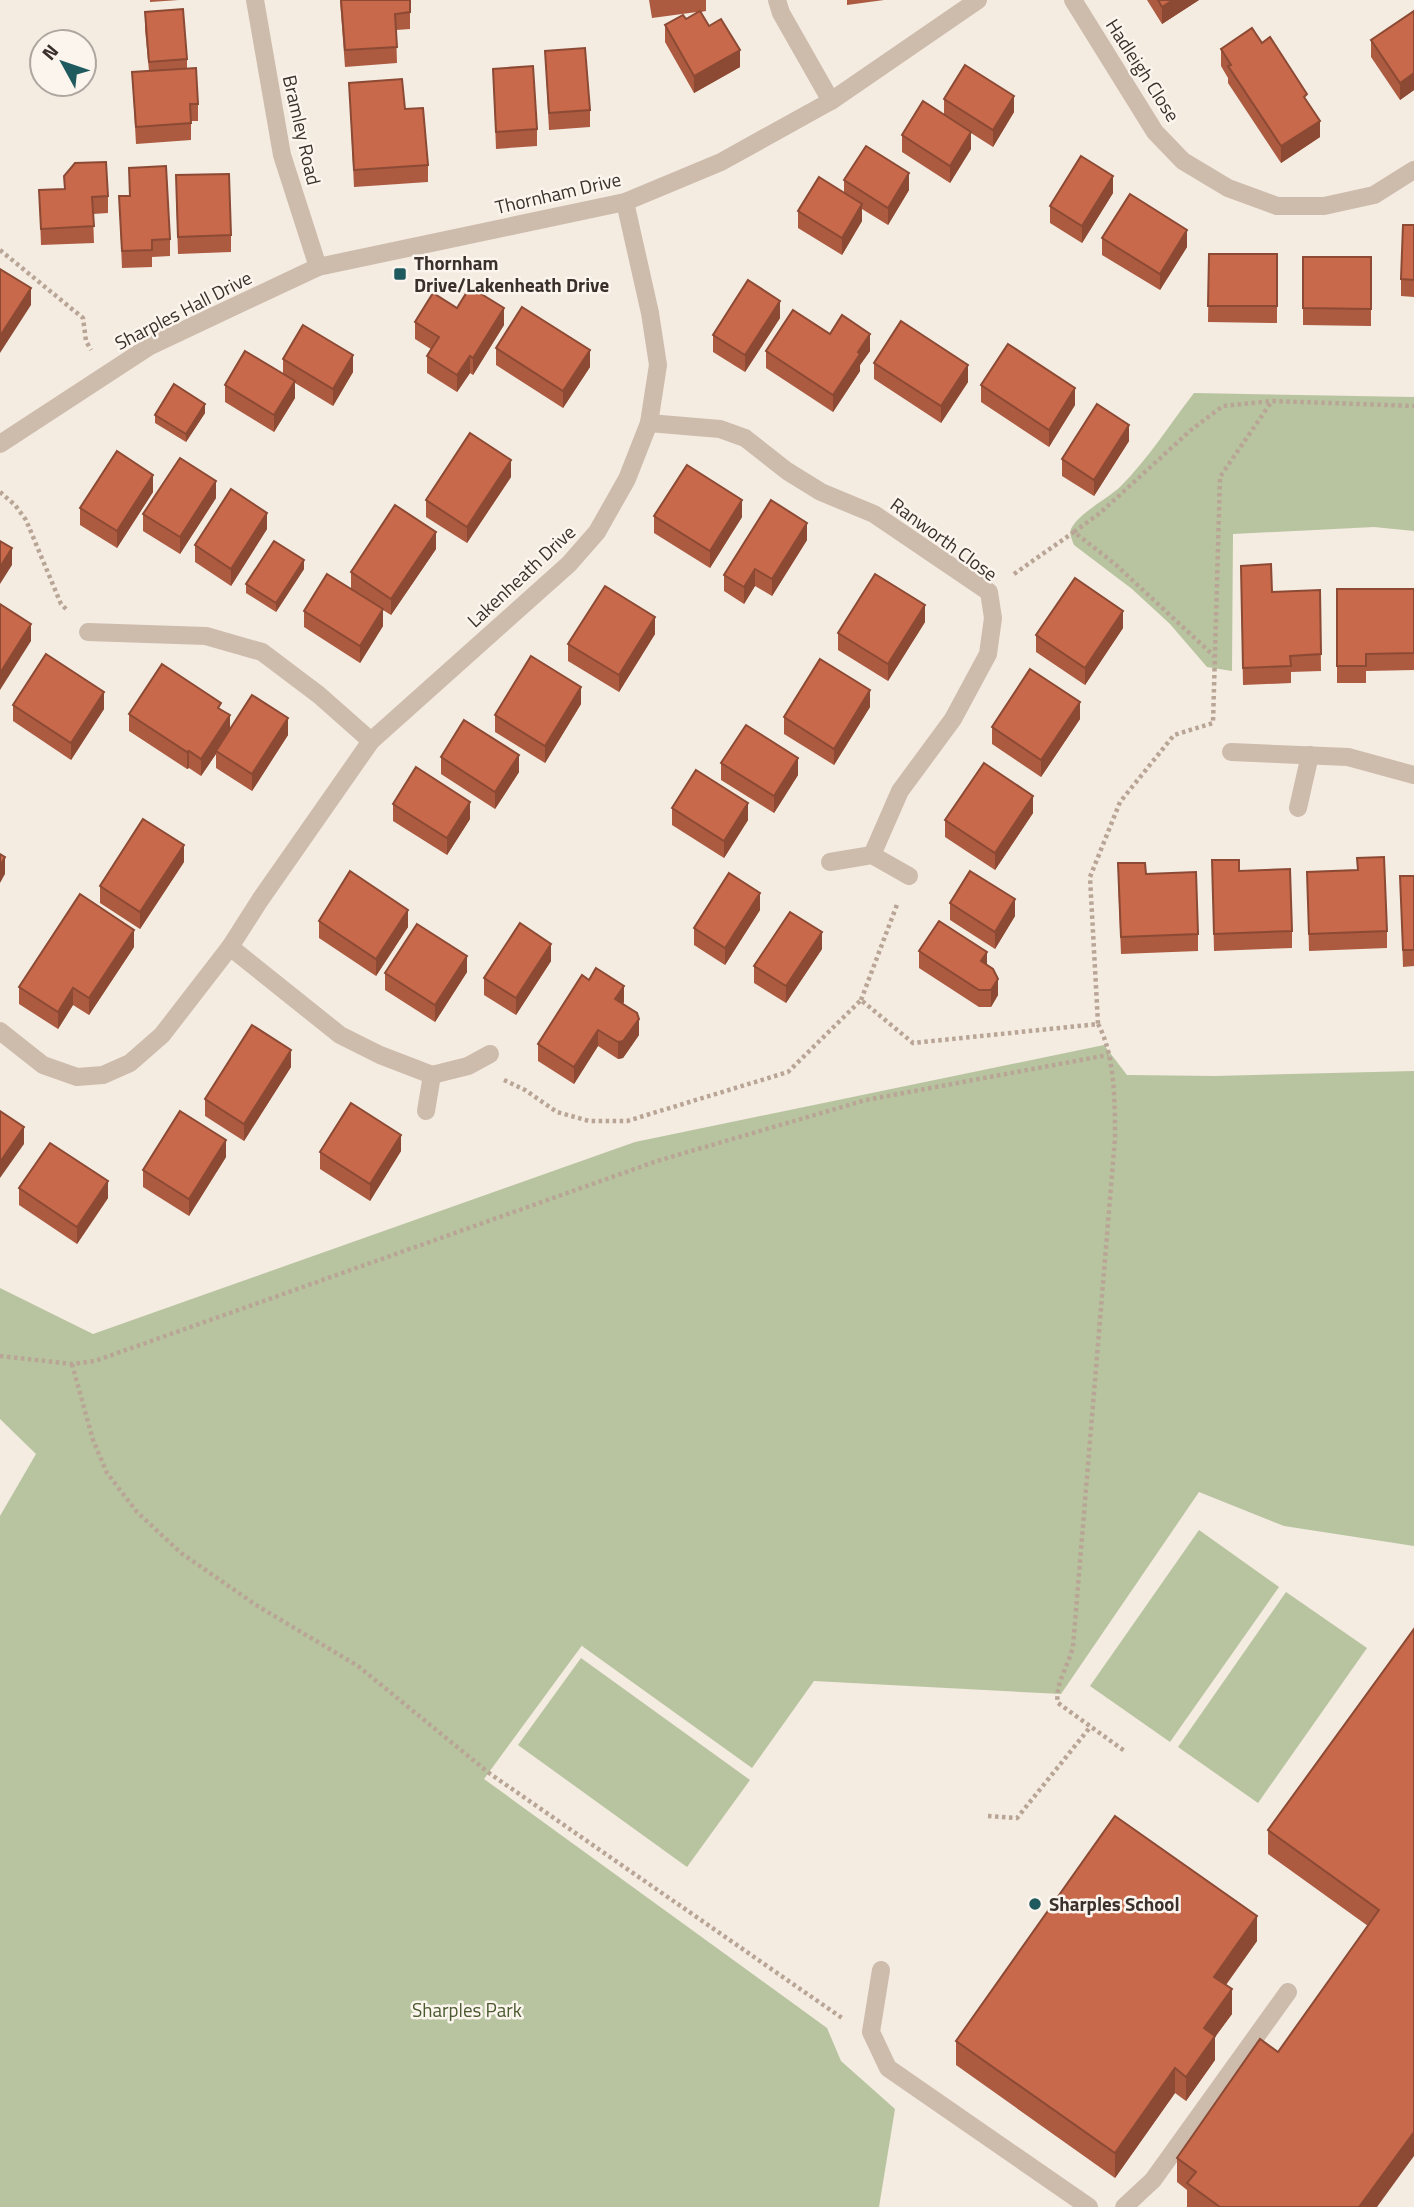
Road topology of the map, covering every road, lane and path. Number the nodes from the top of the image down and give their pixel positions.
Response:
1 (255, 0) edge
2 (777, 0) edge
3 (978, 0) edge
4 (1073, 0) edge
5 (831, 101) junction
6 (1414, 170) edge
7 (625, 202) junction
8 (0, 250) edge
9 (318, 267) junction
10 (104, 376) junction
11 (1272, 401) junction
12 (1414, 406) edge
13 (649, 423) junction
14 (0, 444) edge
15 (0, 492) edge
16 (1074, 532) junction
17 (989, 592) junction
18 (88, 632) joint
19 (1214, 656) junction
20 (371, 741) junction
21 (1231, 752) dead end
22 (1310, 755) junction
23 (1414, 775) edge
24 (1298, 808) dead end
25 (872, 855) junction
26 (830, 862) dead end
27 (909, 876) joint
28 (230, 947) junction
29 (861, 1000) junction
30 (1098, 1024) junction
31 (0, 1031) edge
32 (490, 1054) dead end
33 (1108, 1055) junction
34 (468, 1066) junction
35 (432, 1074) junction
36 (426, 1111) dead end
37 (0, 1356) edge
38 (72, 1364) junction
39 (1091, 1726) junction
40 (1126, 1752) dead end
41 (988, 1816) dead end
42 (881, 1970) dead end
43 (1288, 1992) dead end
44 (871, 2032) junction
45 (1089, 2207) edge
46 (1124, 2207) edge

1 - 9 street, Bramley Road
2 - 5 street
3 - 5 street, Thornham Drive
4 - 6 street, Hadleigh Close
5 - 7 street, Thornham Drive
7 - 9 street, Thornham Drive
7 - 13 street, Lakenheath Drive
8 - 10 path
9 - 10 street, Sharples Hall Drive
10 - 14 street, Sharples Hall Drive
11 - 12 path
11 - 16 path
11 - 19 path
13 - 17 street, Ranworth Close
13 - 20 street, Lakenheath Drive
15 - 18 path
16 - 17 path
16 - 19 path
17 - 25 street, Ranworth Close
18 - 20 street
19 - 30 path
20 - 28 street, Lakenheath Drive
21 - 22 street
22 - 23 street
22 - 24 street
25 - 26 street
25 - 27 street
27 - 29 path
28 - 31 street, Lakenheath Drive
28 - 35 street
29 - 30 path
29 - 34 path
30 - 33 path
32 - 34 street
33 - 38 path
33 - 39 path
34 - 35 street
35 - 36 street
37 - 38 path
38 - 44 path
39 - 40 path
39 - 41 path
42 - 44 street
43 - 46 street
44 - 45 street

